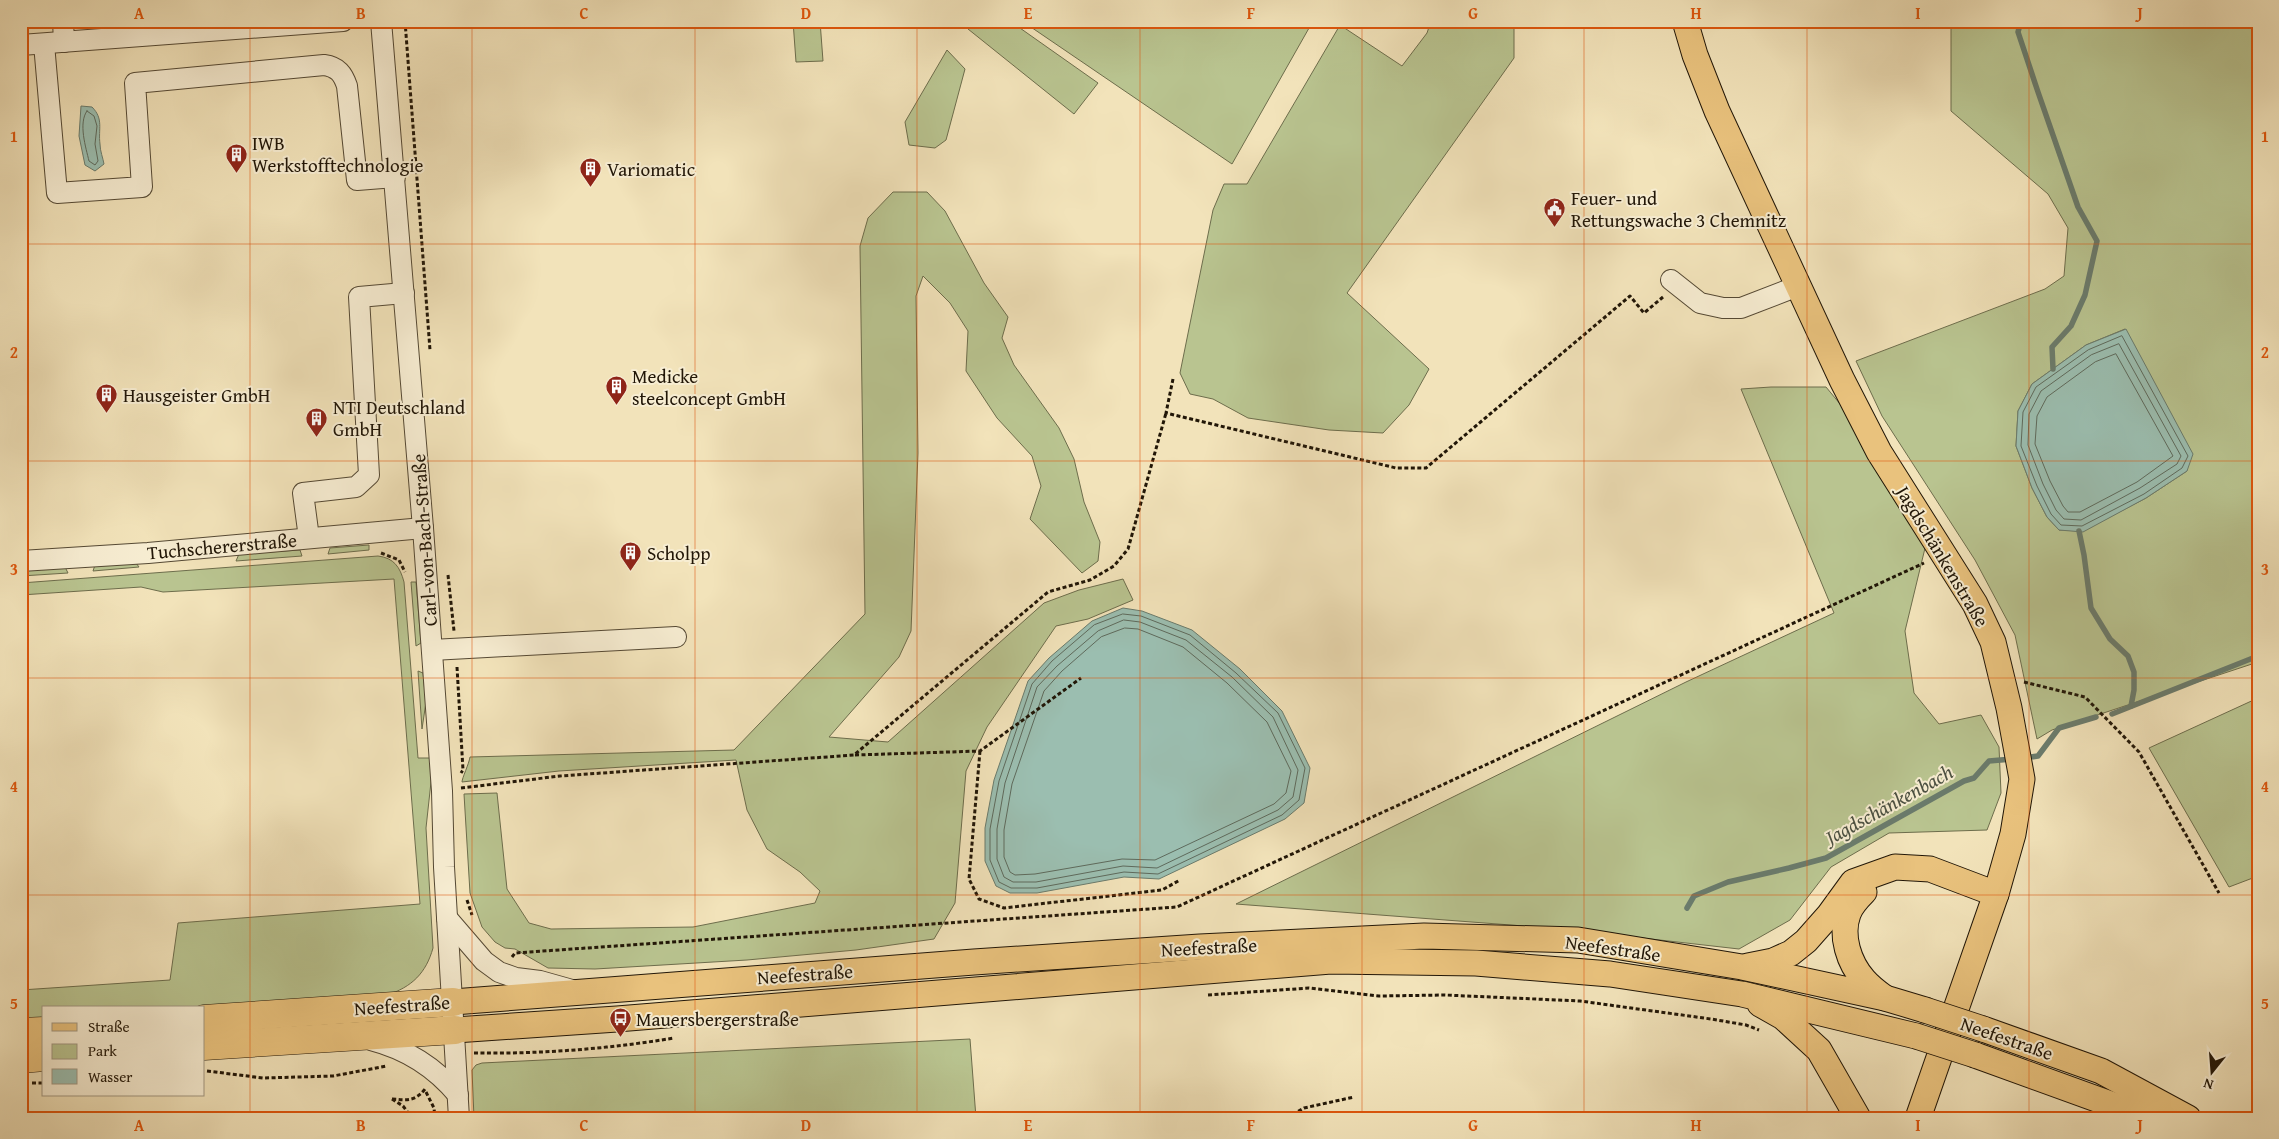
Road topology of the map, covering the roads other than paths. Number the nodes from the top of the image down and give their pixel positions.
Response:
1 (63, 21) edge
2 (343, 21) edge
3 (381, 21) edge
4 (1684, 21) edge
5 (64, 42) junction
6 (44, 44) junction
7 (21, 45) edge
8 (395, 177) junction
9 (1675, 283) road end
10 (1798, 286) junction
11 (404, 293) junction
12 (424, 528) junction
13 (309, 538) junction
14 (21, 561) edge
15 (676, 637) dead end
16 (432, 650) junction
17 (1895, 867) junction
18 (1996, 894) junction
19 (447, 918) junction
20 (1742, 967) junction
21 (575, 991) junction
22 (1742, 994) junction
23 (1885, 998) junction
24 (453, 1002) junction
25 (205, 1019) edge
26 (455, 1030) junction
27 (42, 1031) edge
28 (21, 1032) edge
29 (352, 1036) junction
30 (205, 1046) edge
31 (42, 1058) edge
32 (21, 1059) edge
33 (458, 1095) junction
34 (2119, 1111) edge
35 (459, 1118) edge
36 (1858, 1118) edge
37 (1918, 1118) edge
38 (2149, 1118) edge
39 (2188, 1118) edge

1 - 5 street
2 - 5 street
3 - 8 street, Carl-von-Bach-Straße
4 - 10 main road, Jagdschänkenstraße
5 - 6 street
6 - 7 street
6 - 8 street
8 - 11 street, Carl-von-Bach-Straße
9 - 10 street
10 - 18 main road, Jagdschänkenstraße
11 - 12 street, Carl-von-Bach-Straße
11 - 13 street
12 - 13 street, Tuchschererstraße
12 - 16 street, Carl-von-Bach-Straße
13 - 14 street, Tuchschererstraße
15 - 16 street
16 - 19 street, Carl-von-Bach-Straße
17 - 18 main road
17 - 20 main road
17 - 23 main road
18 - 37 main road, Jagdschänkenstraße
19 - 21 street
19 - 24 street, Carl-von-Bach-Straße
20 - 21 main road, Neefestraße
20 - 23 main road, Neefestraße
21 - 24 main road, Neefestraße
22 - 26 main road, Neefestraße
22 - 34 main road, Neefestraße, bridge
22 - 36 main road
23 - 39 main road, Neefestraße, bridge
24 - 25 highway, Neefestraße
24 - 26 street, Carl-von-Bach-Straße
26 - 29 highway, Neefestraße
26 - 33 street
27 - 28 highway
29 - 30 highway, Neefestraße
29 - 33 street
31 - 32 highway
33 - 35 street
34 - 38 main road, Neefestraße

